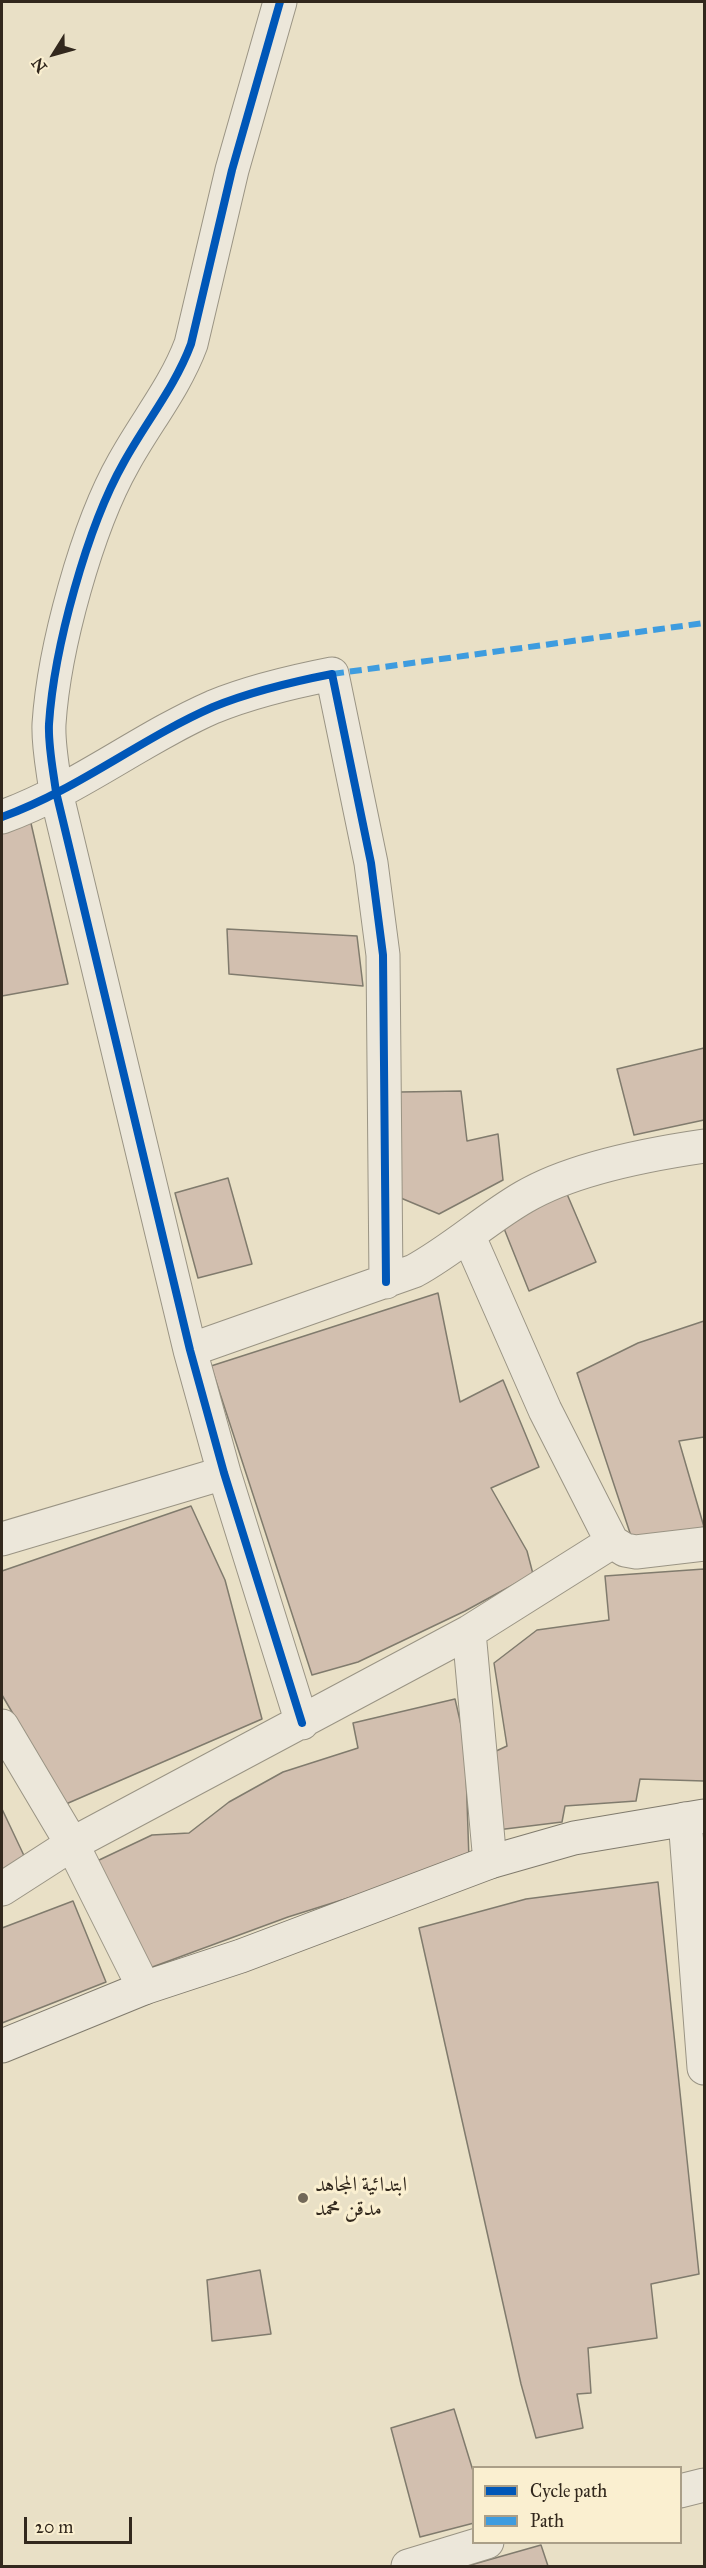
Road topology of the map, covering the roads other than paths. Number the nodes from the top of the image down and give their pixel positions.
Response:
1 (280, 2) edge
2 (56, 792) junction
3 (2, 817) edge
4 (705, 1146) edge
5 (469, 1237) junction
6 (386, 1282) junction
7 (190, 1350) junction
8 (224, 1473) junction
9 (2, 1539) edge
10 (612, 1542) junction
11 (705, 1544) edge
12 (469, 1632) junction
13 (302, 1723) junction
14 (2, 1726) edge
15 (695, 1818) edge
16 (72, 1844) junction
17 (490, 1862) junction
18 (2, 1889) edge
19 (144, 1988) junction
20 (2, 2046) edge
21 (705, 2068) edge
22 (705, 2485) edge
23 (682, 2491) edge
24 (480, 2544) edge
25 (408, 2566) edge

1 - 2 street
2 - 3 street
2 - 6 street
2 - 7 street
4 - 5 street
5 - 6 street
5 - 10 street
6 - 7 street
7 - 8 street
8 - 9 street
8 - 13 street
10 - 11 street
10 - 12 street
12 - 13 street
12 - 17 street
13 - 16 street
14 - 16 street
15 - 17 street
15 - 21 street
16 - 18 street
16 - 19 street
17 - 19 street
19 - 20 street
22 - 23 street
24 - 25 street

